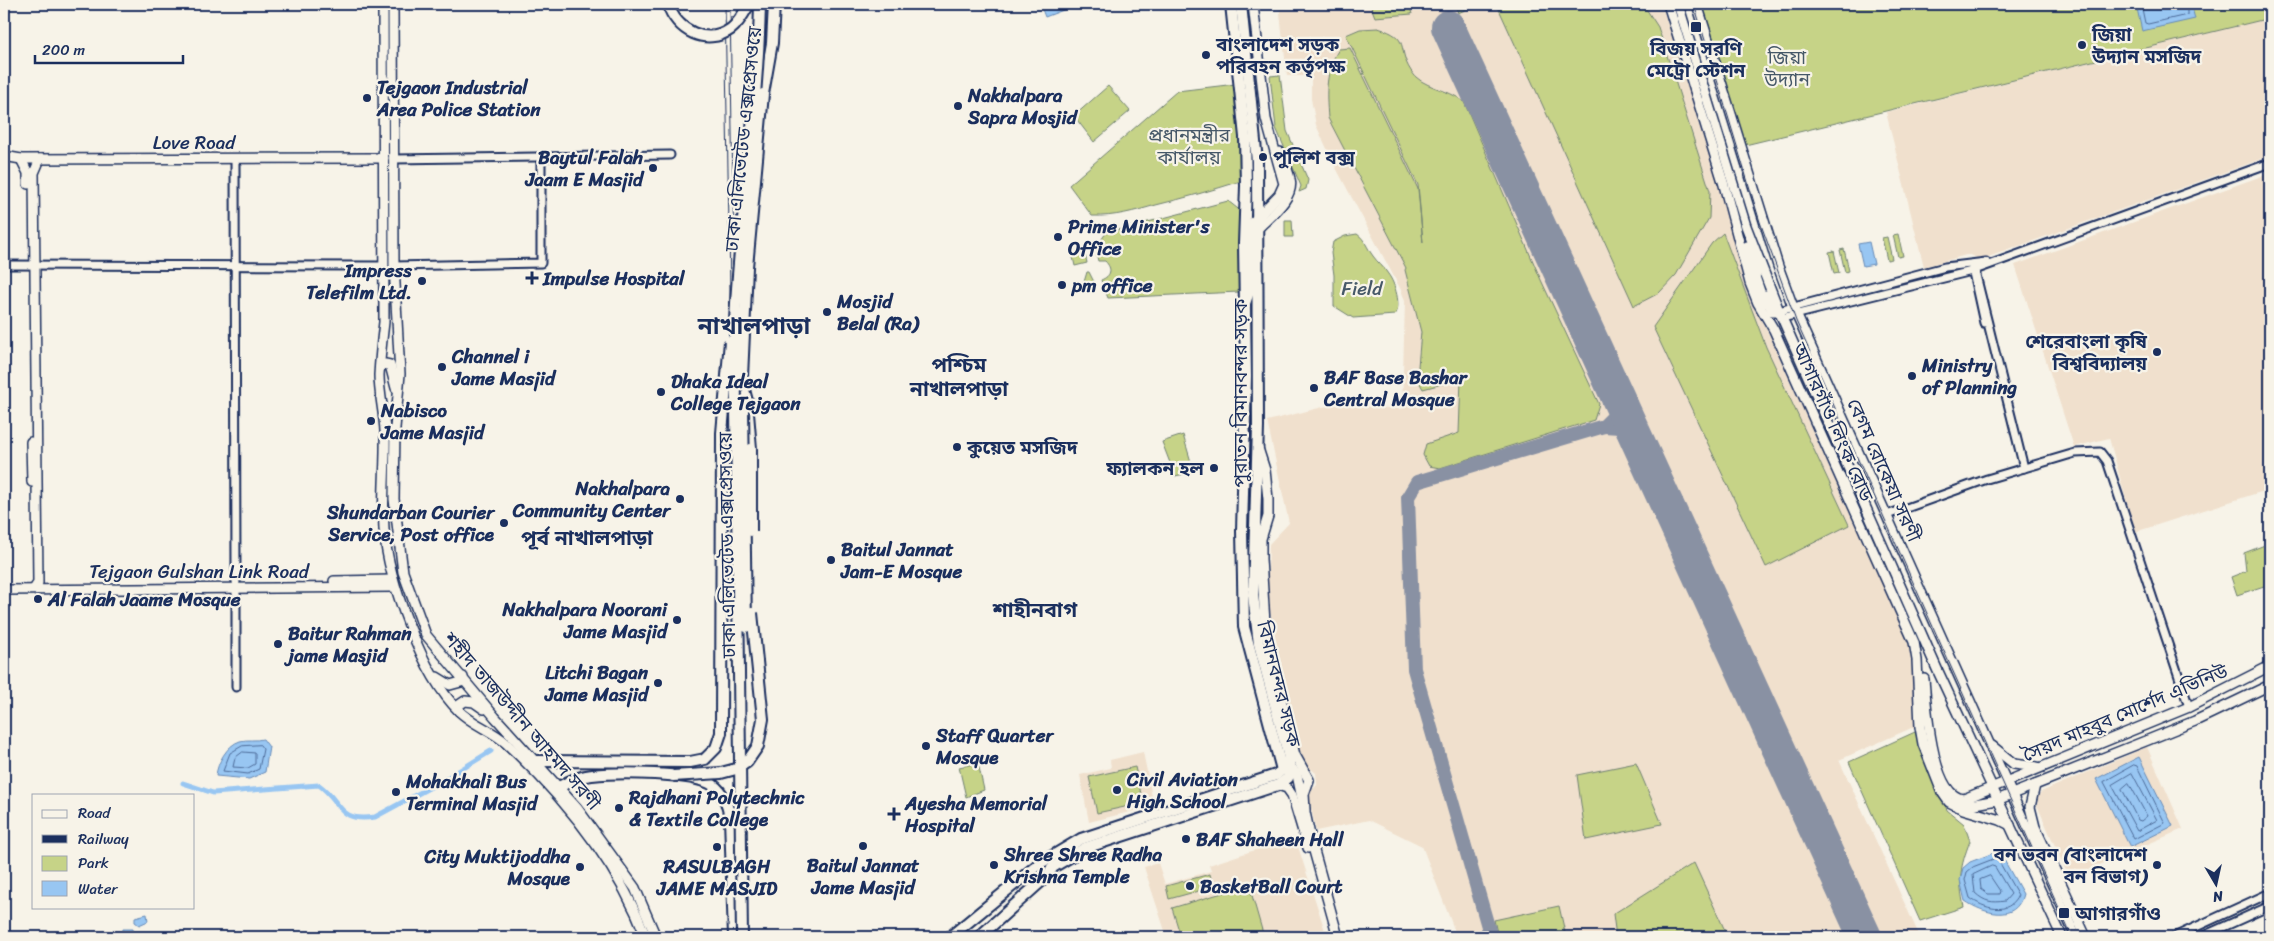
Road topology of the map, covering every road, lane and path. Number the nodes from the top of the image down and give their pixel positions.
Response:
1 (383, 4) edge
2 (393, 4) edge
3 (668, 4) edge
4 (749, 4) edge
5 (760, 4) edge
6 (774, 4) edge
7 (1231, 4) edge
8 (1241, 4) edge
9 (1254, 4) edge
10 (1258, 4) edge
11 (1668, 4) edge
12 (1674, 4) edge
13 (1678, 4) edge
14 (1697, 4) edge
15 (383, 32) junction
16 (393, 32) junction
17 (670, 155) dead end
18 (4, 156) edge
19 (541, 157) junction
20 (384, 158) junction
21 (394, 158) junction
22 (21, 159) junction
23 (40, 159) junction
24 (235, 159) junction
25 (2270, 163) edge
26 (31, 173) junction
27 (1246, 186) junction
28 (1257, 186) junction
29 (1246, 208) junction
30 (1258, 211) junction
31 (1258, 228) junction
32 (1745, 238) junction
33 (4, 265) edge
34 (32, 266) junction
35 (235, 266) junction
36 (383, 266) junction
37 (394, 266) junction
38 (1954, 266) junction
39 (1973, 267) junction
40 (1956, 275) junction
41 (1893, 281) junction
42 (1895, 289) junction
43 (1829, 298) junction
44 (1245, 303) junction
45 (1831, 306) junction
46 (1795, 311) junction
47 (1780, 314) junction
48 (735, 321) junction
49 (384, 322) junction
50 (398, 335) junction
51 (380, 367) junction
52 (742, 382) junction
53 (398, 395) junction
54 (1258, 427) junction
55 (1244, 428) junction
56 (1258, 447) junction
57 (2022, 468) junction
58 (1886, 515) junction
59 (1871, 520) junction
60 (394, 583) junction
61 (4, 584) edge
62 (34, 585) junction
63 (236, 585) junction
64 (4, 590) edge
65 (2270, 666) edge
66 (432, 673) junction
67 (463, 677) junction
68 (2270, 685) edge
69 (236, 687) dead end
70 (2188, 707) junction
71 (459, 711) junction
72 (495, 717) junction
73 (2195, 721) junction
74 (1988, 743) junction
75 (1295, 755) junction
76 (537, 761) junction
77 (2043, 767) junction
78 (673, 776) junction
79 (1286, 776) junction
80 (2005, 782) junction
81 (2035, 785) junction
82 (560, 786) junction
83 (1992, 788) junction
84 (2011, 794) junction
85 (1997, 800) junction
86 (1956, 807) junction
87 (1305, 810) junction
88 (2010, 826) junction
89 (1052, 863) junction
90 (2270, 893) edge
91 (2270, 906) edge
92 (2225, 914) junction
93 (2230, 924) junction
94 (646, 937) edge
95 (656, 937) edge
96 (734, 937) edge
97 (742, 937) edge
98 (749, 937) edge
99 (950, 937) edge
100 (961, 937) edge
101 (970, 937) edge
102 (979, 937) edge
103 (1333, 937) edge
104 (1338, 937) edge
105 (2062, 937) edge
106 (2076, 937) edge
107 (2086, 937) edge
108 (2174, 937) edge
109 (2202, 937) edge

1 - 15 main road, শহীদ তাজউদ্দীন আহমদ সরণী
2 - 16 main road, শহীদ তাজউদ্দীন আহমদ সরণী
3 - 4 highway, bridge
5 - 48 highway, ঢাকা এলিভেটেড এক্সপ্রেসওয়ে, bridge
6 - 52 highway, ঢাকা এলিভেটেড এক্সপ্রেসওয়ে, bridge
7 - 27 highway, বিমানবন্দর সড়ক
8 - 28 highway, পুরাতন বিমানবন্দর সড়ক
9 - 30 main road
10 - 31 main road
11 - 86 main road, আগারগাঁও লিংক রোড
12 - 32 main road, আগারগাঁও লিংক রোড
13 - 47 main road, বেগম রোকেয়া সরণী
14 - 46 main road, বেগম রোকেয়া সরণী
15 - 16 main road
15 - 20 main road, শহীদ তাজউদ্দীন আহমদ সরণী
16 - 21 main road, শহীদ তাজউদ্দীন আহমদ সরণী
17 - 19 street
18 - 22 main road, Love Road
19 - 21 street
19 - 37 street
20 - 24 main road, Love Road
20 - 36 main road, শহীদ তাজউদ্দীন আহমদ সরণী
21 - 37 main road, শহীদ তাজউদ্দীন আহমদ সরণী
22 - 23 main road, Love Road
22 - 26 main road
23 - 24 main road, Love Road
23 - 26 main road
24 - 35 street
25 - 39 street
26 - 34 main road
27 - 28 highway
27 - 29 highway, বিমানবন্দর সড়ক
28 - 30 highway, পুরাতন বিমানবন্দর সড়ক
29 - 30 highway
29 - 44 highway, বিমানবন্দর সড়ক
30 - 31 highway, পুরাতন বিমানবন্দর সড়ক
30 - 44 main road, বিমানবন্দর সড়ক
31 - 54 highway, পুরাতন বিমানবন্দর সড়ক
32 - 47 main road, বেগম রোকেয়া সরণী
32 - 83 main road, আগারগাঁও লিংক রোড
33 - 34 street
34 - 35 street
34 - 62 main road
35 - 36 street
35 - 63 street
36 - 49 main road, শহীদ তাজউদ্দীন আহমদ সরণী
37 - 50 main road, শহীদ তাজউদ্দীন আহমদ সরণী
38 - 39 street
38 - 40 street
38 - 41 street
39 - 40 street
39 - 57 street
40 - 42 street
41 - 42 street
41 - 43 street
42 - 45 street
43 - 45 street
43 - 46 street
44 - 55 highway, বিমানবন্দর সড়ক
45 - 46 street
46 - 47 street
46 - 58 main road, বেগম রোকেয়া সরণী
47 - 59 main road, বেগম রোকেয়া সরণী
48 - 76 highway, bridge
48 - 97 highway, ঢাকা এলিভেটেড এক্সপ্রেসওয়ে, bridge
49 - 50 main road
49 - 51 main road, শহীদ তাজউদ্দীন আহমদ সরণী
50 - 53 main road, শহীদ তাজউদ্দীন আহমদ সরণী
51 - 53 main road
51 - 60 main road, শহীদ তাজউদ্দীন আহমদ সরণী
52 - 78 highway, bridge
52 - 98 highway, ঢাকা এলিভেটেড এক্সপ্রেসওয়ে, bridge
53 - 67 main road, শহীদ তাজউদ্দীন আহমদ সরণী
54 - 55 highway
54 - 56 highway, পুরাতন বিমানবন্দর সড়ক
55 - 79 highway, বিমানবন্দর সড়ক
56 - 75 main road
56 - 79 highway, পুরাতন বিমানবন্দর সড়ক
57 - 58 street
57 - 70 street
58 - 59 main road
58 - 74 main road, বেগম রোকেয়া সরণী
59 - 83 main road, বেগম রোকেয়া সরণী
60 - 63 main road, Tejgaon Gulshan Link Road
60 - 66 main road, শহীদ তাজউদ্দীন আহমদ সরণী
61 - 62 main road
62 - 63 main road, Tejgaon Gulshan Link Road
62 - 64 main road, Tejgaon Gulshan Link Road
63 - 69 street
65 - 70 main road, সৈয়দ মাহবুব মোর্শেদ এভিনিউ
66 - 67 main road
66 - 71 main road, শহীদ তাজউদ্দীন আহমদ সরণী
67 - 72 main road, শহীদ তাজউদ্দীন আহমদ সরণী
68 - 73 main road, সৈয়দ মাহবুব মোর্শেদ এভিনিউ
70 - 73 main road
70 - 77 main road, সৈয়দ মাহবুব মোর্শেদ এভিনিউ
71 - 72 main road
71 - 94 main road, শহীদ তাজউদ্দীন আহমদ সরণী
72 - 76 main road, শহীদ তাজউদ্দীন আহমদ সরণী
73 - 81 main road, সৈয়দ মাহবুব মোর্শেদ এভিনিউ
74 - 77 main road
74 - 80 main road, বেগম রোকেয়া সরণী
75 - 79 main road
75 - 87 main road
76 - 82 main road, শহীদ তাজউদ্দীন আহমদ সরণী
77 - 80 main road, সৈয়দ মাহবুব মোর্শেদ এভিনিউ
78 - 82 highway
78 - 96 highway, bridge
79 - 87 main road
79 - 89 highway
79 - 103 main road
80 - 83 main road, সৈয়দ মাহবুব মোর্শেদ এভিনিউ
80 - 84 main road, বেগম রোকেয়া সরণী
81 - 84 main road, সৈয়দ মাহবুব মোর্শেদ এভিনিউ
81 - 107 main road
82 - 95 main road, শহীদ তাজউদ্দীন আহমদ সরণী
83 - 85 main road, বেগম রোকেয়া সরণী
84 - 85 main road, সৈয়দ মাহবুব মোর্শেদ এভিনিউ
84 - 106 main road, বেগম রোকেয়া সরণী
85 - 86 main road
85 - 88 main road, বেগম রোকেয়া সরণী
86 - 88 main road
87 - 104 main road
88 - 105 main road, বেগম রোকেয়া সরণী
89 - 99 highway
89 - 100 highway
89 - 101 highway
89 - 102 highway
90 - 92 street
91 - 93 street
92 - 93 street
92 - 108 street
93 - 109 street

